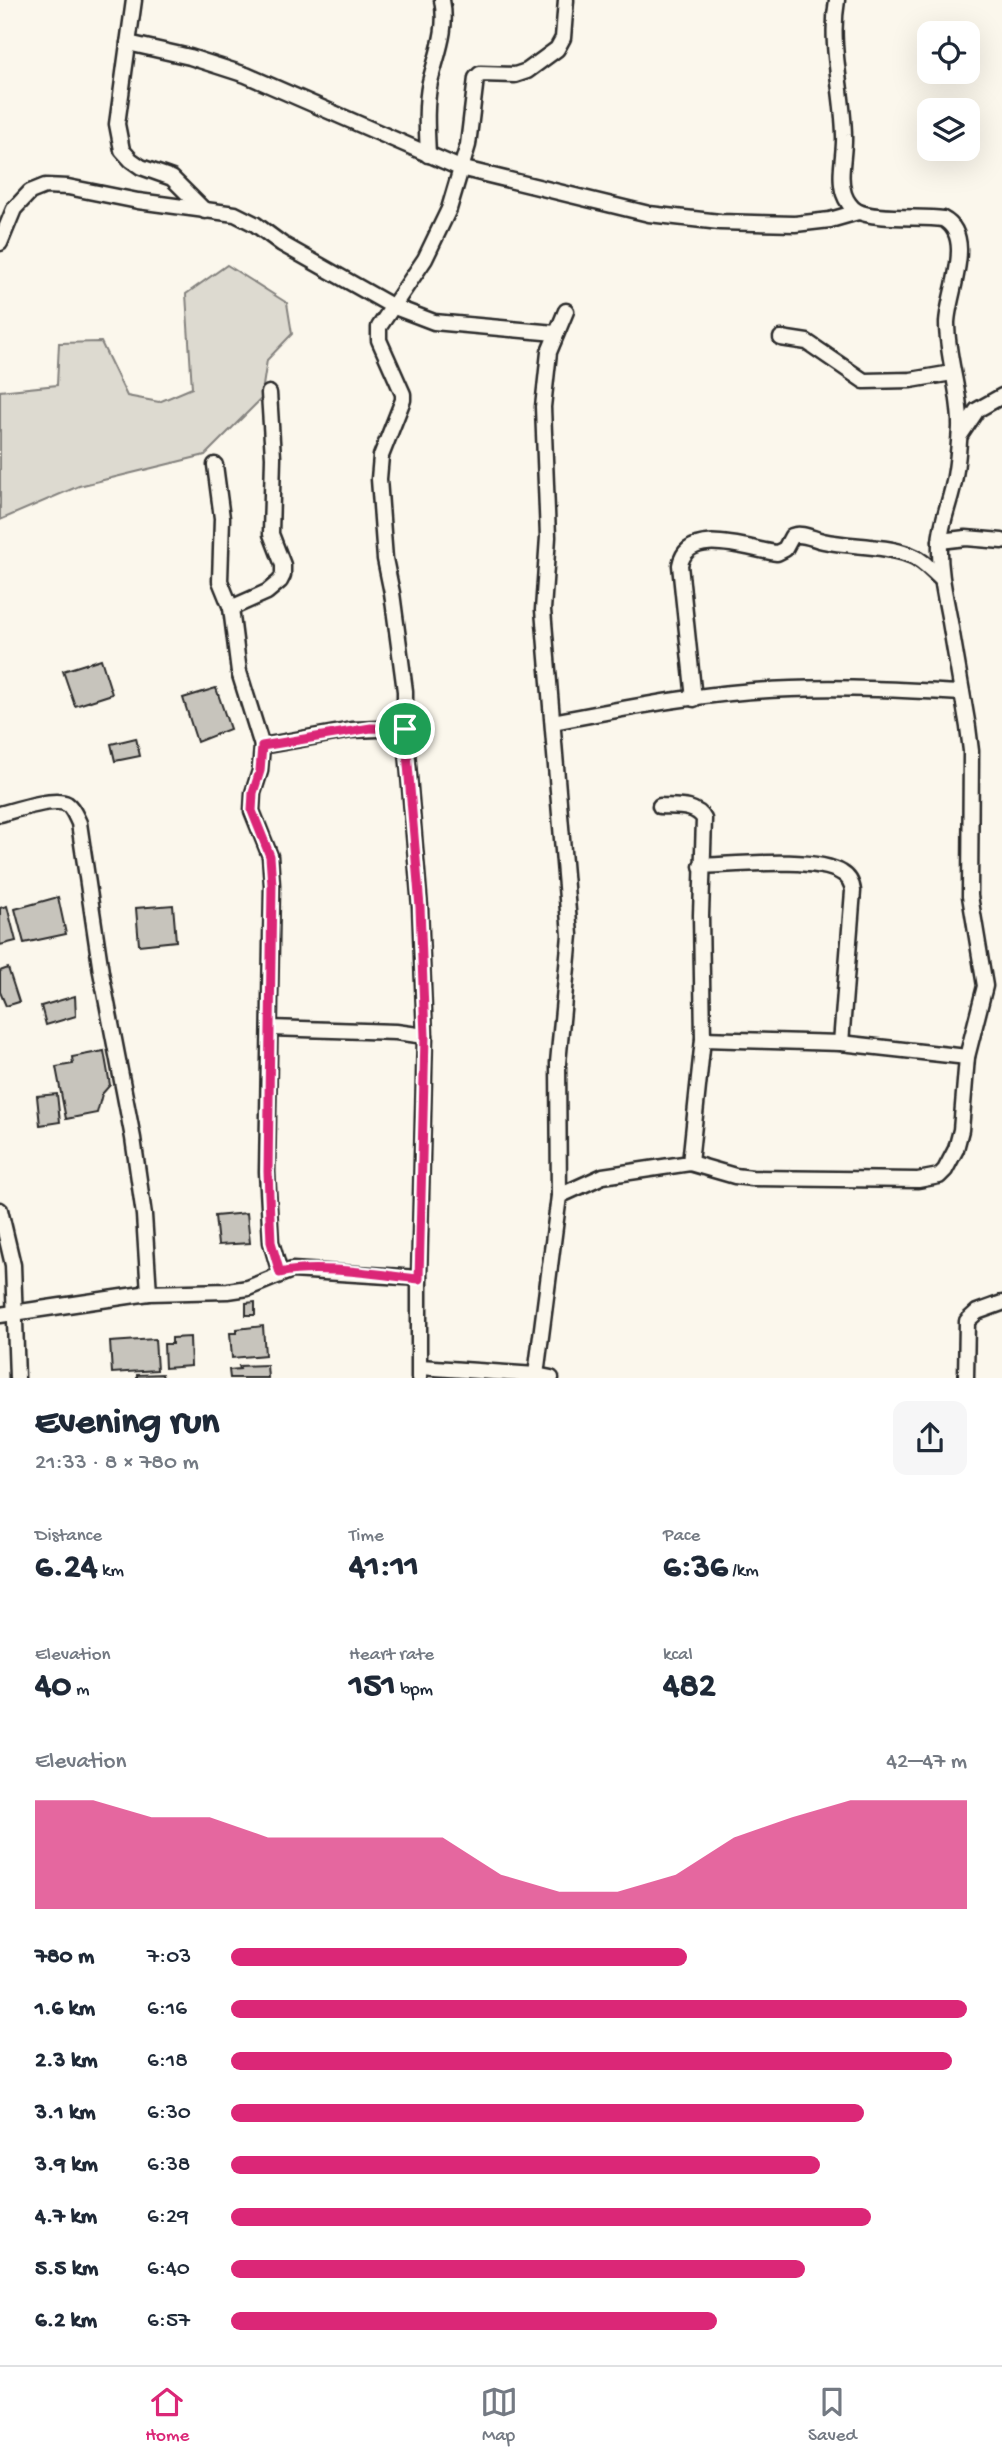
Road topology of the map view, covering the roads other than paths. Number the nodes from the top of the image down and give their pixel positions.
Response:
1 (134, 0) edge
2 (442, 0) edge
3 (566, 0) edge
4 (837, 0) edge
5 (128, 43) junction
6 (428, 155) junction
7 (460, 168) junction
8 (205, 211) junction
9 (858, 212) junction
10 (0, 243) edge
11 (392, 306) junction
12 (566, 311) dead end
13 (555, 332) junction
14 (781, 338) dead end
15 (952, 373) junction
16 (269, 393) dead end
17 (1002, 396) edge
18 (959, 438) junction
19 (215, 466) dead end
20 (940, 541) junction
21 (1002, 541) edge
22 (940, 578) junction
23 (231, 608) junction
24 (962, 693) junction
25 (695, 699) junction
26 (554, 722) junction
27 (405, 729) junction
28 (262, 746) junction
29 (660, 806) dead end
30 (0, 814) edge
31 (701, 866) junction
32 (270, 1028) junction
33 (425, 1036) junction
34 (703, 1040) junction
35 (841, 1043) junction
36 (967, 1057) junction
37 (690, 1163) junction
38 (559, 1196) junction
39 (0, 1210) edge
40 (280, 1273) junction
41 (419, 1279) junction
42 (149, 1293) junction
43 (1002, 1303) edge
44 (16, 1313) junction
45 (0, 1315) edge
46 (420, 1373) edge
47 (536, 1375) junction
48 (17, 1378) edge
49 (551, 1378) edge
50 (966, 1378) edge

1 - 5 street
2 - 6 street
3 - 7 street
4 - 9 street
5 - 6 street
5 - 8 street
6 - 7 street
7 - 9 street
7 - 11 street
8 - 10 street
8 - 11 street
9 - 15 street
11 - 13 street
11 - 27 street
12 - 13 street
13 - 26 street
14 - 15 street
15 - 18 street
16 - 23 street
17 - 18 street
18 - 20 street
19 - 23 street
20 - 21 street
20 - 22 street
22 - 24 street
22 - 25 street
23 - 28 street
24 - 25 street
24 - 36 street
25 - 26 street
26 - 38 street
27 - 28 street
27 - 33 street
28 - 32 street
29 - 31 street
30 - 42 street
31 - 34 street
31 - 35 street
32 - 33 street
32 - 40 street
33 - 41 street
34 - 35 street
34 - 37 street
35 - 36 street
36 - 37 street
37 - 38 street
38 - 47 street
39 - 44 street
40 - 41 street
40 - 42 street
41 - 46 street
42 - 44 street
43 - 50 street
44 - 45 street
44 - 48 street
46 - 47 street
47 - 49 street

